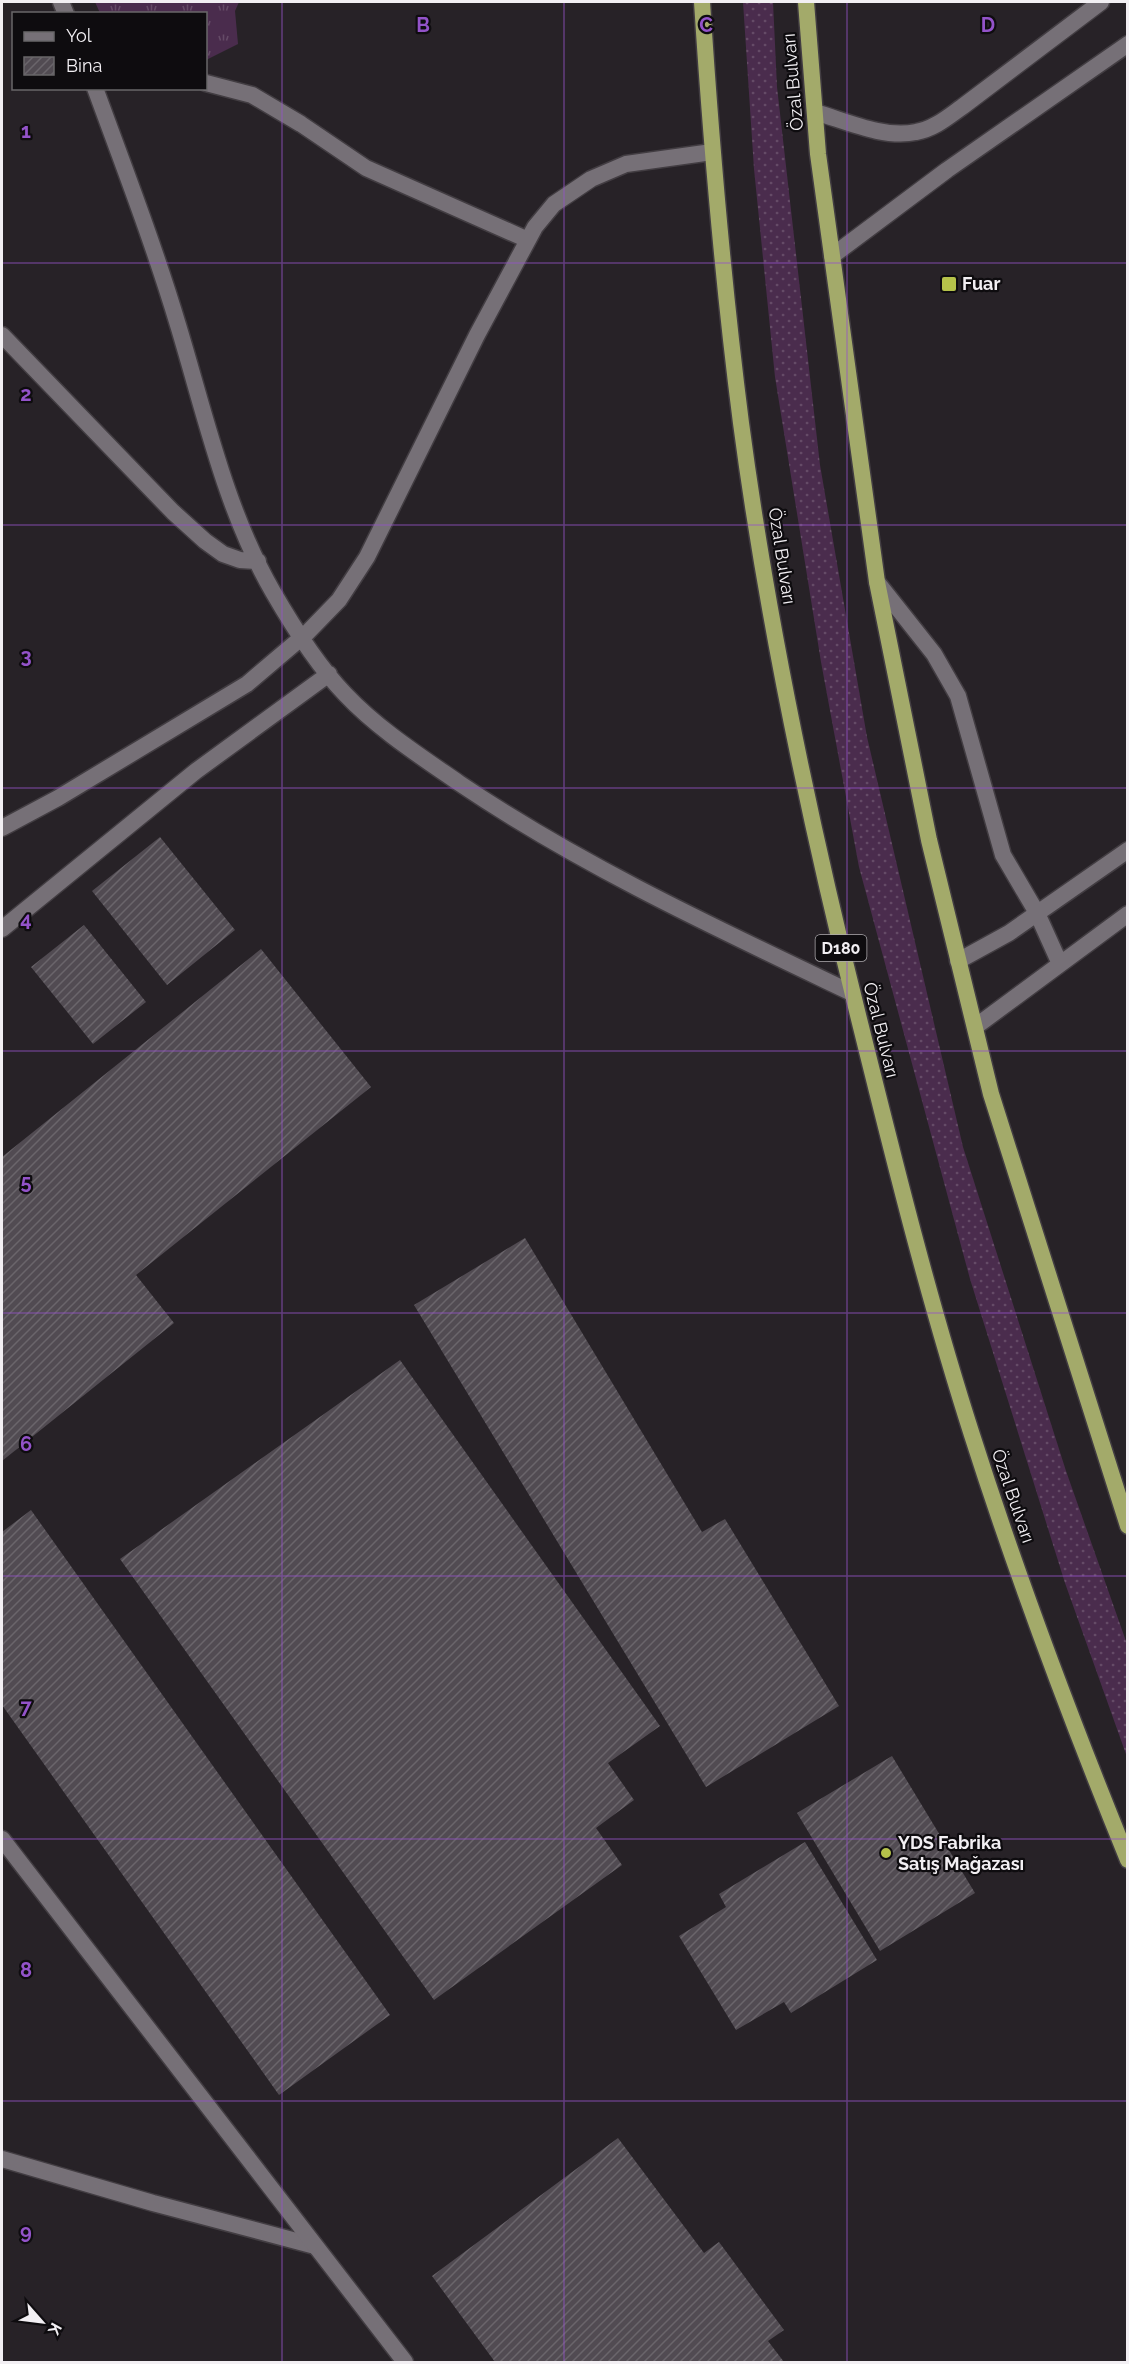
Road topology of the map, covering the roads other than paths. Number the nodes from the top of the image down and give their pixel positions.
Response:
1 (702, 2) edge
2 (806, 2) edge
3 (1101, 2) edge
4 (1128, 44) edge
5 (207, 83) edge
6 (96, 90) edge
7 (815, 112) junction
8 (712, 152) junction
9 (528, 240) junction
10 (832, 256) junction
11 (2, 335) edge
12 (258, 561) junction
13 (877, 582) junction
14 (303, 636) junction
15 (329, 674) junction
16 (2, 828) edge
17 (1128, 850) edge
18 (1037, 913) junction
19 (1128, 914) edge
20 (2, 929) edge
21 (958, 961) junction
22 (1060, 964) junction
23 (852, 993) junction
24 (975, 1027) junction
25 (1128, 1526) edge
26 (2, 1839) edge
27 (1128, 1860) edge
28 (2, 2158) edge
29 (315, 2246) junction
30 (405, 2362) edge

1 - 8 highway, Özal Bulvarı / D180
2 - 7 highway, Özal Bulvarı
3 - 7 street
4 - 10 street
5 - 9 street
6 - 12 street
7 - 10 highway, Özal Bulvarı
8 - 9 street
8 - 23 highway, Özal Bulvarı / D180
9 - 14 street
10 - 13 highway, Özal Bulvarı
11 - 12 street
12 - 14 street
13 - 18 street
13 - 21 highway, Özal Bulvarı
14 - 15 street
14 - 16 street
15 - 20 street
15 - 23 street
17 - 18 street
18 - 21 street
18 - 22 street
19 - 22 street
21 - 24 highway, Özal Bulvarı
22 - 24 street
23 - 27 highway, Özal Bulvarı / D180
24 - 25 highway, Özal Bulvarı
26 - 29 street
28 - 29 street
29 - 30 street

